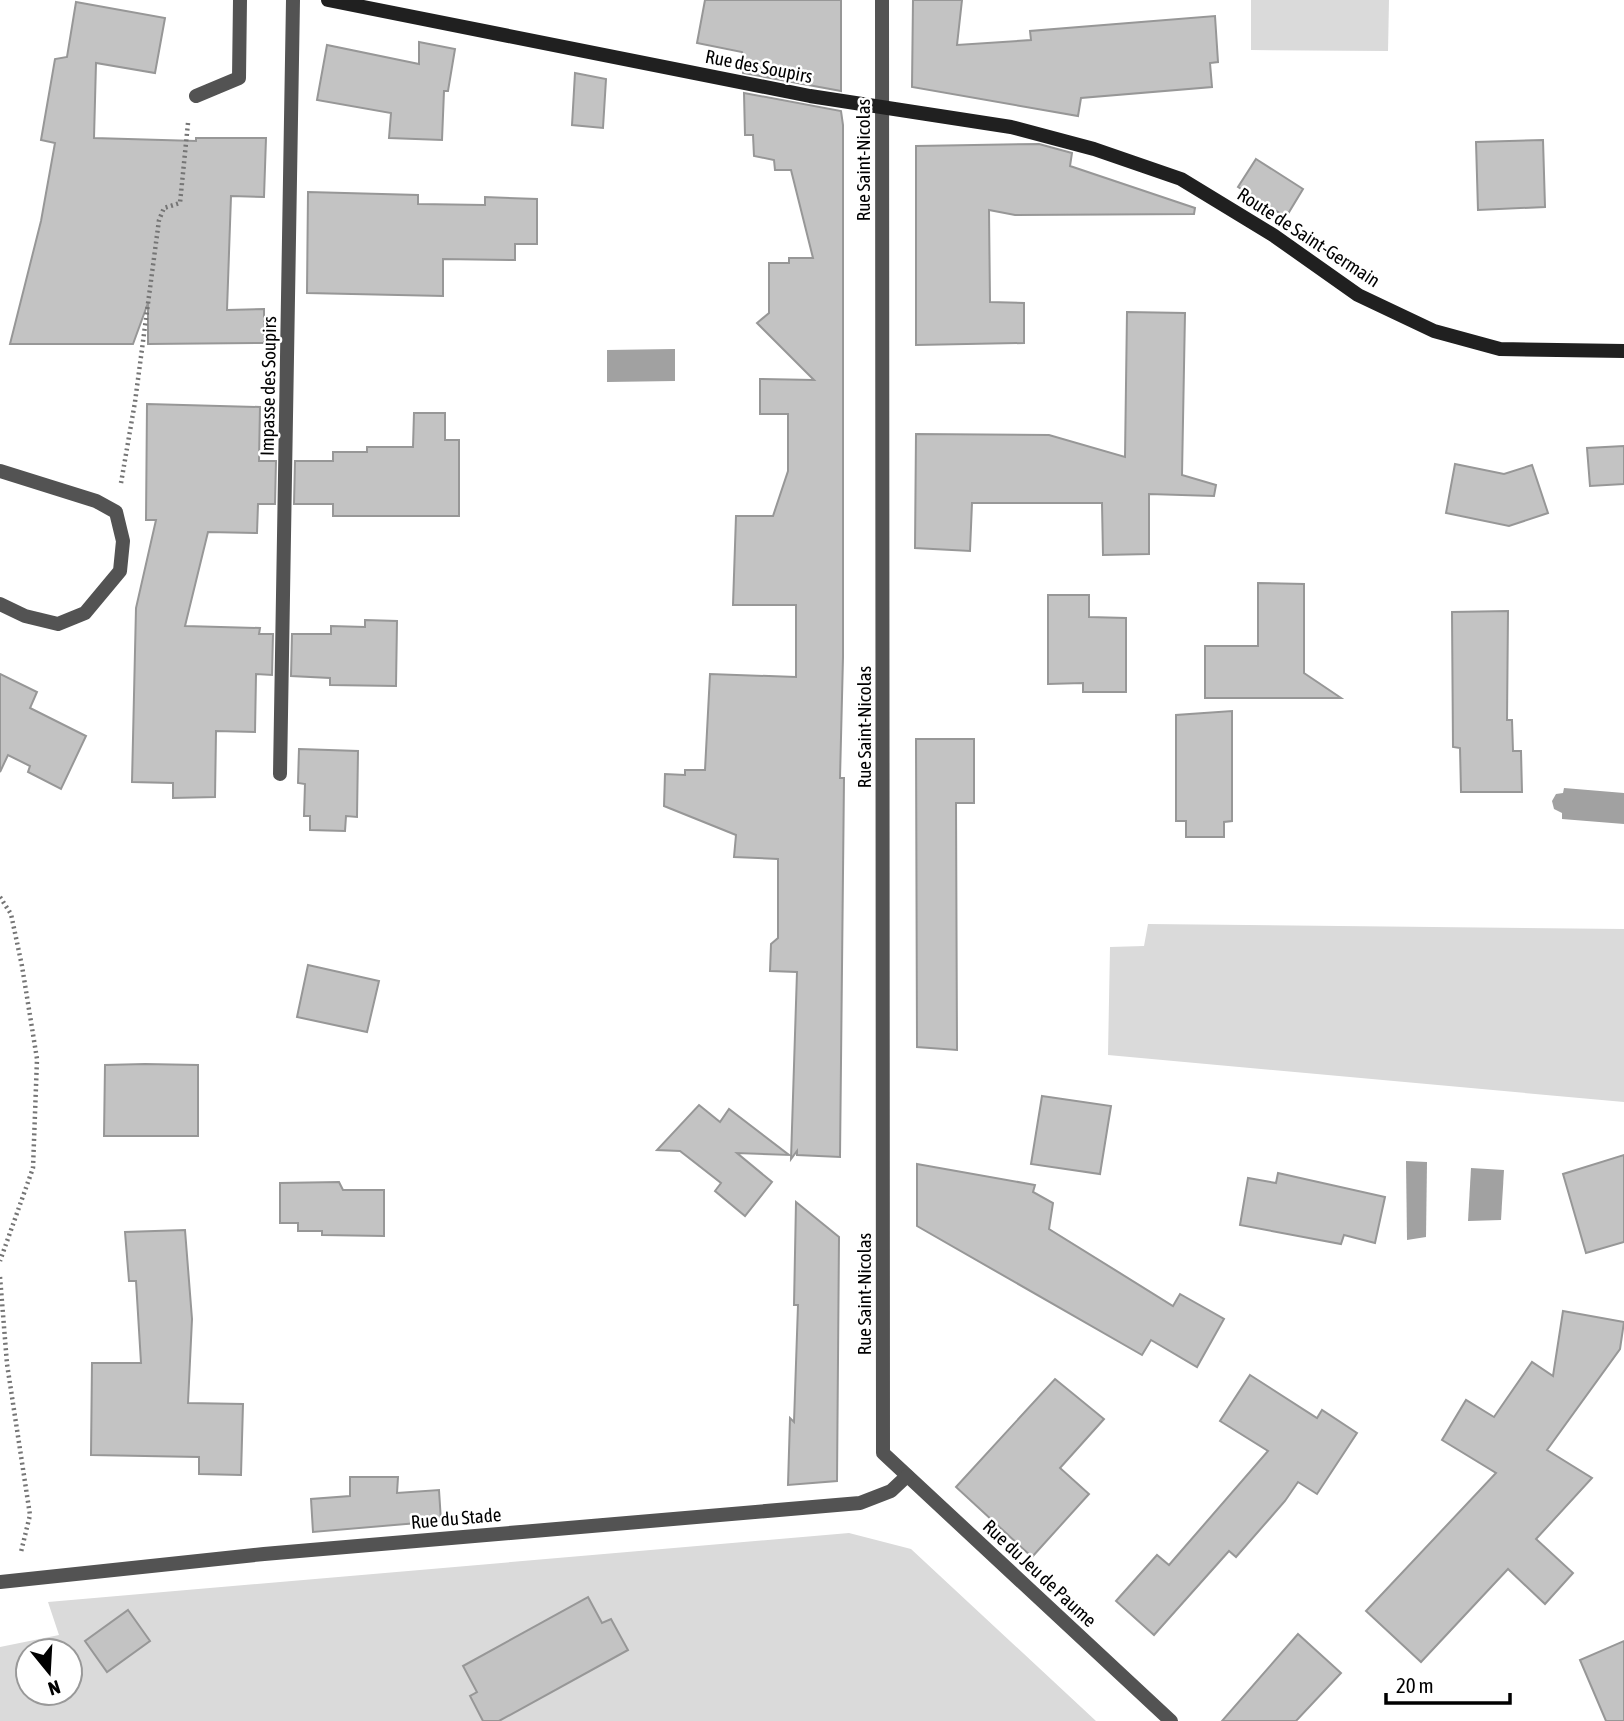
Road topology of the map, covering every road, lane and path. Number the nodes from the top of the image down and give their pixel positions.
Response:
1 (240, 0) edge
2 (293, 0) edge
3 (328, 0) edge
4 (882, 0) edge
5 (196, 96) joint
6 (882, 108) junction
7 (1181, 179) joint
8 (1624, 351) edge
9 (0, 471) edge
10 (116, 512) junction
11 (0, 604) edge
12 (281, 774) dead end
13 (0, 897) edge
14 (0, 1262) edge
15 (0, 1277) edge
16 (883, 1453) joint
17 (906, 1476) junction
18 (7, 1581) edge
19 (1171, 1721) edge

1 - 5 street
2 - 12 street, Impasse des Soupirs
3 - 6 main road, Rue des Soupirs
4 - 6 street, Rue Saint-Nicolas
5 - 10 path
6 - 7 main road, Rue des Soupirs
6 - 16 street, Rue Saint-Nicolas
7 - 8 main road, Route de Saint-Germain
9 - 10 street
10 - 11 street
13 - 14 path
15 - 18 path
16 - 17 street, Rue du Jeu de Paume
17 - 18 street, Rue du Stade
17 - 19 street, Rue du Jeu de Paume

